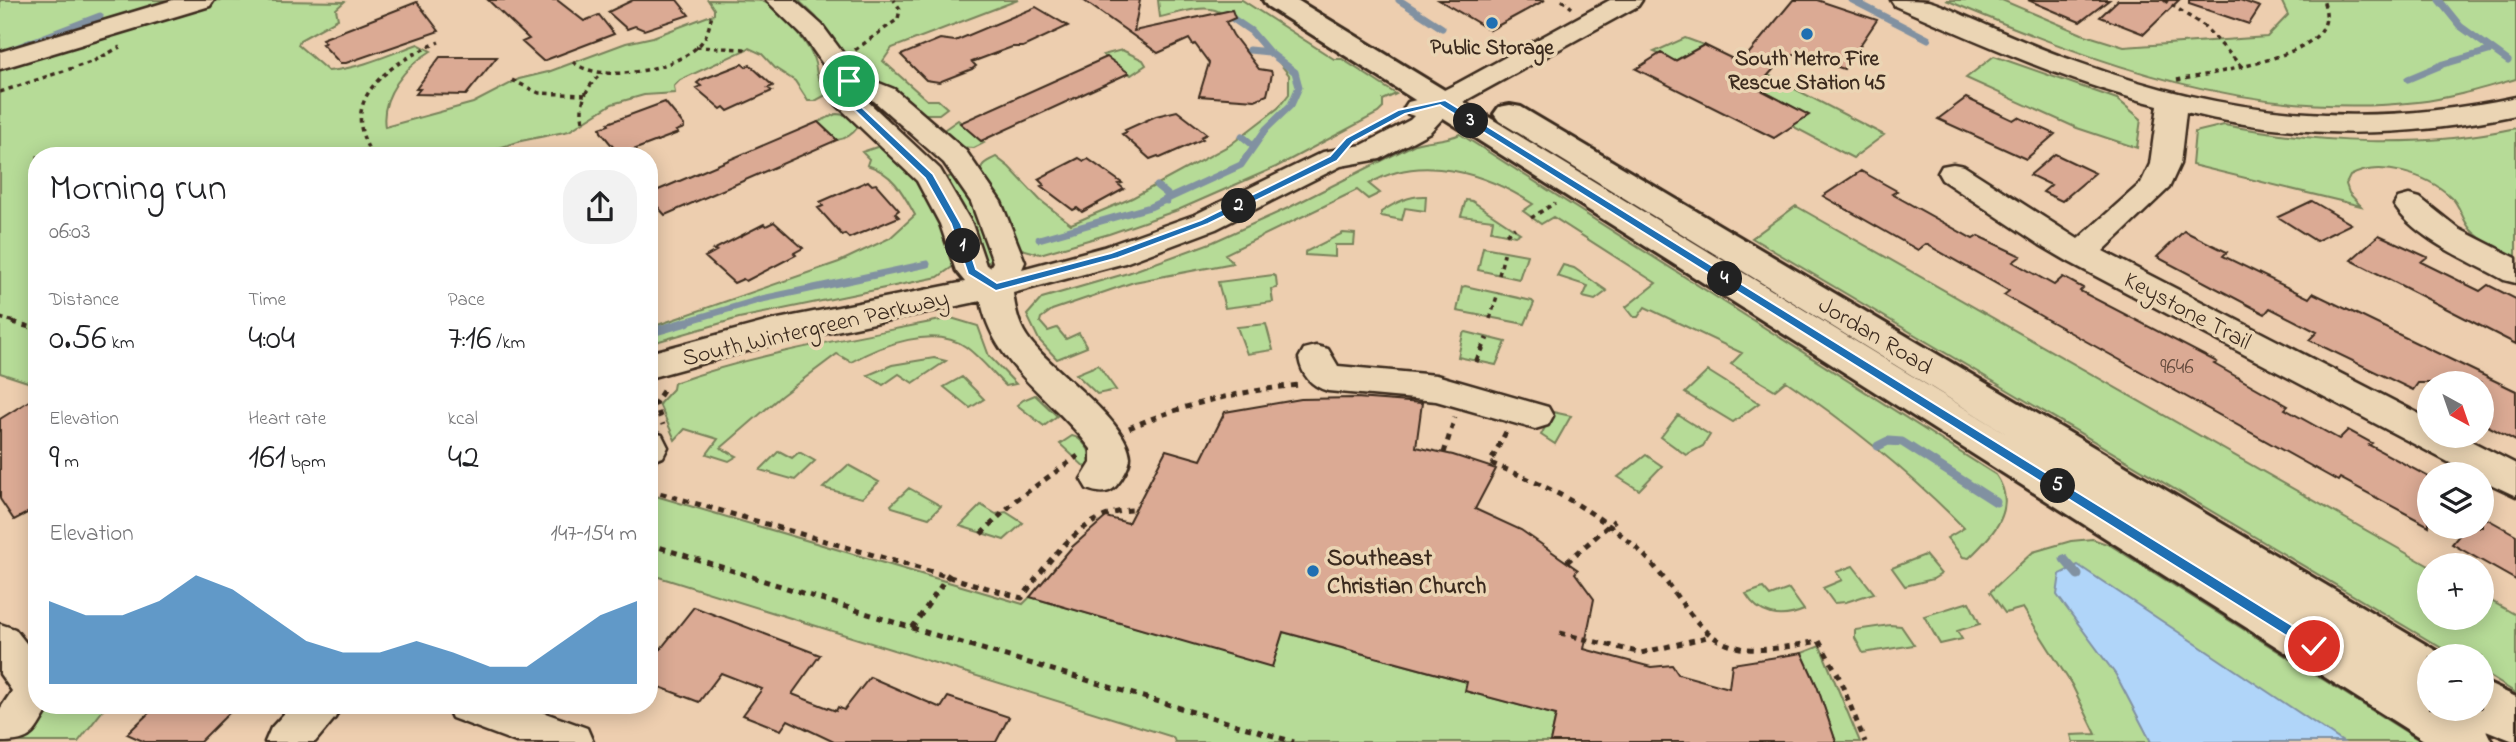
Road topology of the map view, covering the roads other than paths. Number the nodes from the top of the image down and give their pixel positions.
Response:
1 (201, 0) edge
2 (779, 0) edge
3 (1277, 0) edge
4 (1323, 0) edge
5 (1629, 0) edge
6 (1904, 0) edge
7 (0, 61) edge
8 (848, 67) junction
9 (2173, 92) junction
10 (1455, 96) junction
11 (2516, 106) edge
12 (916, 122) junction
13 (882, 130) junction
14 (960, 163) junction
15 (1952, 173) dead end
16 (929, 176) junction
17 (2409, 205) dead end
18 (2080, 254) junction
19 (2516, 272) edge
20 (996, 287) junction
21 (1312, 371) road end
22 (658, 378) edge
23 (1521, 423) road end
24 (2417, 430) edge
25 (2452, 448) edge
26 (1093, 464) road end
27 (2516, 481) edge
28 (0, 642) edge
29 (2417, 663) edge
30 (28, 678) edge
31 (28, 692) edge
32 (0, 698) edge
33 (28, 704) edge
34 (2494, 709) edge
35 (312, 714) edge
36 (492, 714) edge
37 (2516, 723) edge
38 (0, 732) edge
39 (287, 742) edge
40 (571, 742) edge
41 (2468, 742) edge

1 - 7 street
2 - 8 street
3 - 10 main road, Jordan Road
4 - 10 main road, Jordan Road
5 - 10 street, South Wintergreen Parkway
6 - 9 street
8 - 12 street
8 - 13 street
9 - 11 street
9 - 18 street
10 - 20 street, South Wintergreen Parkway
10 - 29 main road, Jordan Road
10 - 41 main road, Jordan Road
12 - 13 street
12 - 14 street
13 - 16 street
14 - 16 street
14 - 20 street
15 - 18 street, Keystone Trail
16 - 20 street
17 - 19 street
18 - 24 street, Keystone Trail
20 - 22 street, South Wintergreen Parkway
20 - 26 street
21 - 23 street
25 - 27 street, Keystone Trail
28 - 30 street
31 - 32 street
33 - 38 street
34 - 37 main road
35 - 39 street
36 - 40 street

